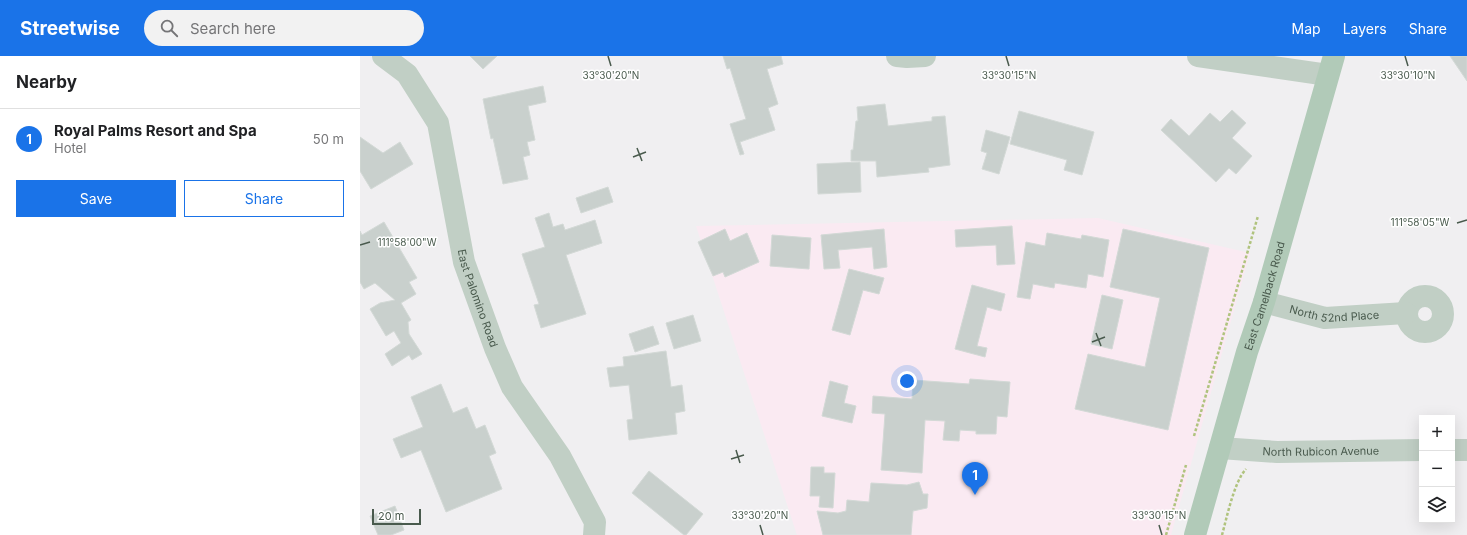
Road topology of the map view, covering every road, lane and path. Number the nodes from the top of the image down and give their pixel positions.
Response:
1 (383, 56) edge
2 (897, 56) edge
3 (925, 56) edge
4 (1198, 56) edge
5 (1331, 66) edge
6 (1258, 216) dead end
7 (1264, 302) junction
8 (1406, 313) dead end
9 (1194, 436) dead end
10 (1220, 448) junction
11 (1419, 450) edge
12 (1455, 450) edge
13 (1467, 450) edge
14 (1250, 464) dead end
15 (1186, 465) dead end
16 (594, 535) edge
17 (1166, 535) edge
18 (1195, 535) edge
19 (1222, 535) edge

1 - 16 street, East Palomino Road
2 - 3 street
4 - 5 street
5 - 7 main road, East Camelback Road
6 - 9 path
7 - 8 street, North 52nd Place
7 - 10 main road, East Camelback Road
10 - 11 street, North Rubicon Avenue
10 - 18 main road, East Camelback Road
12 - 13 street
14 - 19 path
15 - 17 path

